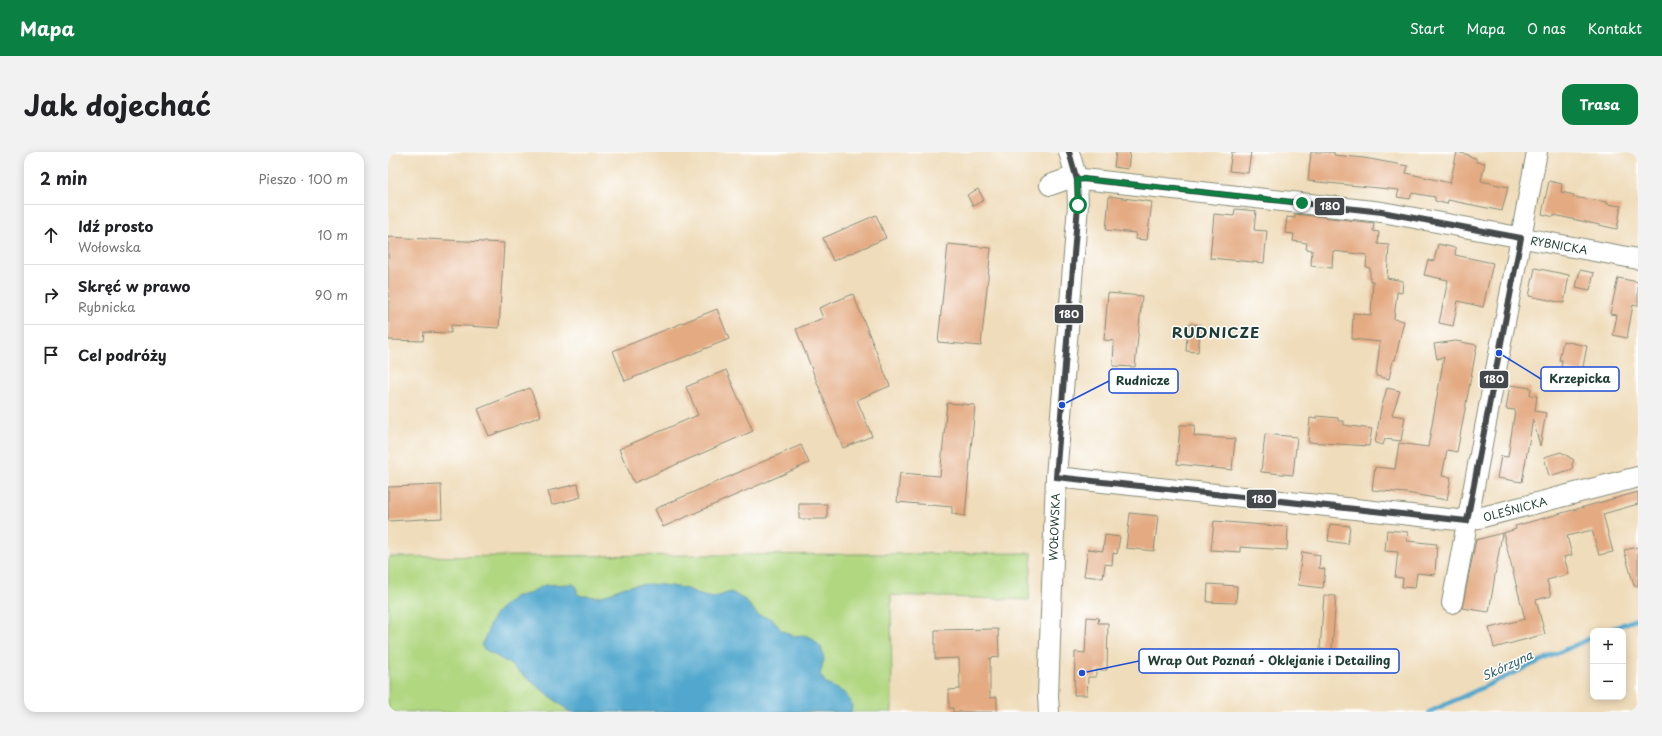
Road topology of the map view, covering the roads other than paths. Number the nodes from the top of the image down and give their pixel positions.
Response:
1 (1069, 152) edge
2 (1537, 152) edge
3 (1076, 178) junction
4 (1050, 185) dead end
5 (1521, 238) junction
6 (1638, 259) edge
7 (1056, 477) junction
8 (1638, 477) edge
9 (1467, 521) junction
10 (1452, 603) dead end
11 (1048, 712) edge

1 - 3 street, WOŁOWSKA
2 - 5 street
3 - 4 street
3 - 5 street, RYBNICKA
3 - 7 street, WOŁOWSKA
5 - 6 street, RYBNICKA
5 - 9 street
7 - 9 street, OLEŚNICKA
7 - 11 street, WOŁOWSKA
8 - 9 street, OLEŚNICKA
9 - 10 street

